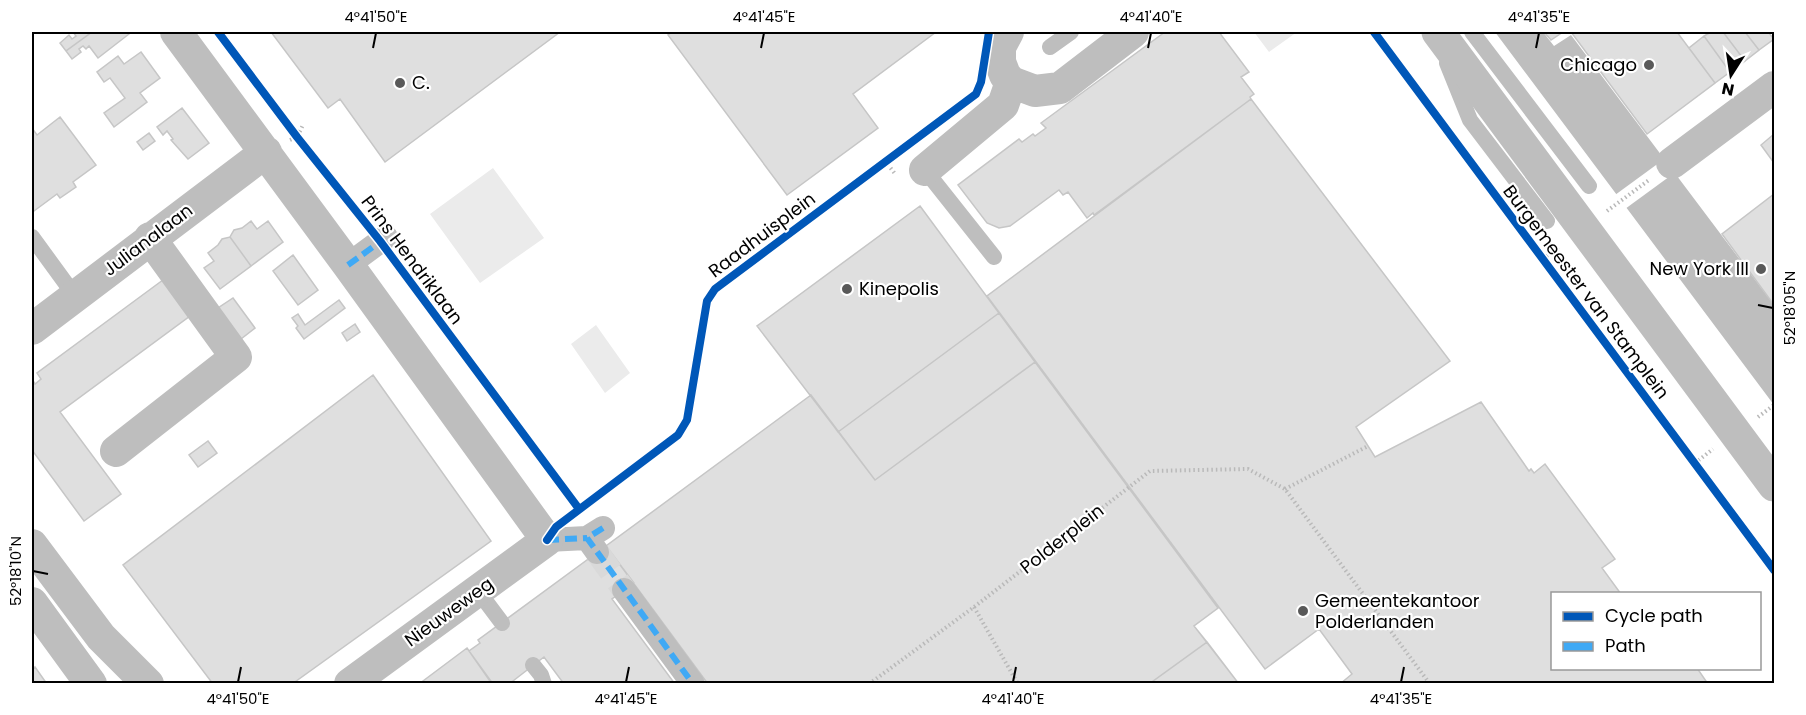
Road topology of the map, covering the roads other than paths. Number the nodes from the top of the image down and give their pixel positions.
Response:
1 (176, 32) edge
2 (1008, 32) edge
3 (1071, 32) edge
4 (1133, 32) edge
5 (1436, 32) edge
6 (1472, 32) edge
7 (1050, 47) dead end
8 (1011, 82) junction
9 (1774, 87) edge
10 (266, 152) junction
11 (1672, 164) road end
12 (925, 170) joint
13 (1589, 186) dead end
14 (1546, 221) dead end
15 (32, 237) edge
16 (386, 237) dead end
17 (150, 238) junction
18 (994, 257) dead end
19 (348, 265) junction
20 (75, 296) junction
21 (32, 328) edge
22 (116, 451) dead end
23 (1774, 485) edge
24 (595, 539) dead end
25 (547, 540) junction
26 (32, 545) edge
27 (624, 590) tunnel mouth
28 (478, 591) junction
29 (32, 603) edge
30 (502, 623) dead end
31 (101, 637) junction
32 (533, 665) dead end
33 (91, 684) edge
34 (125, 684) edge
35 (148, 684) edge
36 (350, 684) edge
37 (544, 684) edge
38 (693, 684) edge

1 - 10 street
2 - 8 street
3 - 7 lane
4 - 8 street
5 - 14 lane
5 - 23 street, Burgemeester van Stamplein
6 - 13 lane
8 - 12 street
9 - 11 street
10 - 17 street, Julianalaan
10 - 19 street
12 - 18 lane
15 - 20 lane
16 - 19 street
17 - 20 street, Julianalaan
17 - 22 street
19 - 25 street
20 - 21 street, Julianalaan
24 - 25 street
25 - 28 street, Nieuweweg
26 - 31 street
27 - 38 street
28 - 30 lane
28 - 36 street, Nieuweweg
29 - 33 street
31 - 34 street
31 - 35 street
32 - 37 lane

